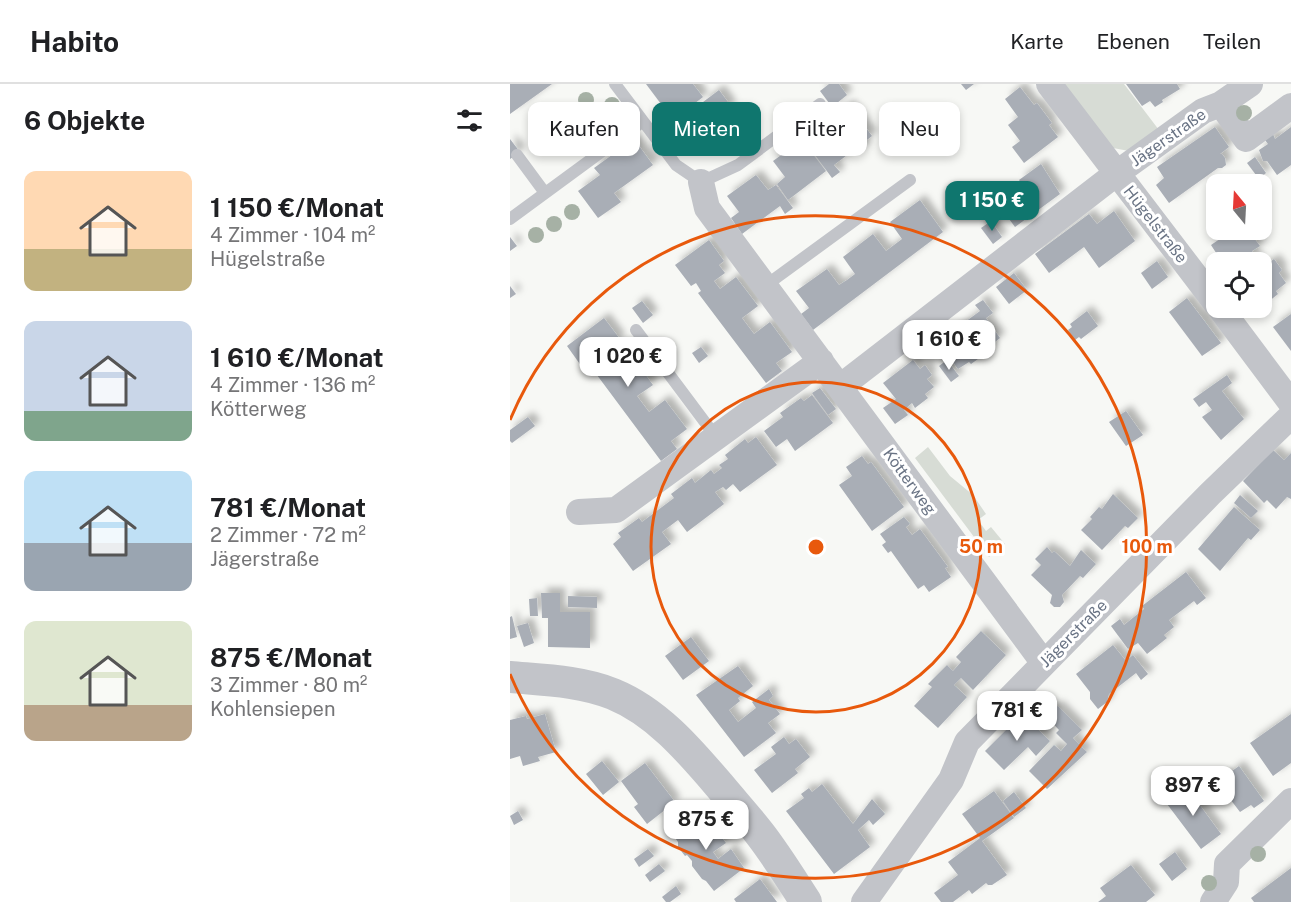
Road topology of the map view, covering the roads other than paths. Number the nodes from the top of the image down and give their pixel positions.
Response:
1 (615, 84) edge
2 (1049, 84) edge
3 (1250, 84) edge
4 (1221, 104) junction
5 (1291, 106) edge
6 (642, 122) junction
7 (773, 139) edge
8 (516, 155) dead end
9 (1117, 173) junction
10 (910, 180) dead end
11 (701, 182) junction
12 (544, 193) junction
13 (510, 219) edge
14 (765, 286) junction
15 (1206, 290) edge
16 (1227, 318) edge
17 (636, 330) dead end
18 (820, 362) junction
19 (840, 387) junction
20 (1291, 403) edge
21 (1291, 416) edge
22 (716, 437) junction
23 (579, 512) dead end
24 (1043, 662) junction
25 (510, 676) edge
26 (1291, 801) edge
27 (806, 902) edge
28 (864, 902) edge
29 (1213, 902) edge

1 - 6 lane
2 - 9 street, Hügelstraße
3 - 4 street, Jägerstraße
4 - 5 street, Jägerstraße
4 - 9 street, Jägerstraße
6 - 11 lane
6 - 12 lane
7 - 11 lane
8 - 12 lane
9 - 15 street, Hügelstraße
9 - 19 street, Hügelstraße
10 - 14 lane
11 - 14 street, Kötterweg
12 - 13 lane
14 - 18 street, Kötterweg
16 - 20 street
17 - 22 lane
18 - 19 street, Kötterweg
18 - 22 street
19 - 24 street, Kötterweg
21 - 24 street, Jägerstraße
22 - 23 street
24 - 28 street, Jägerstraße
25 - 27 street
26 - 29 street

